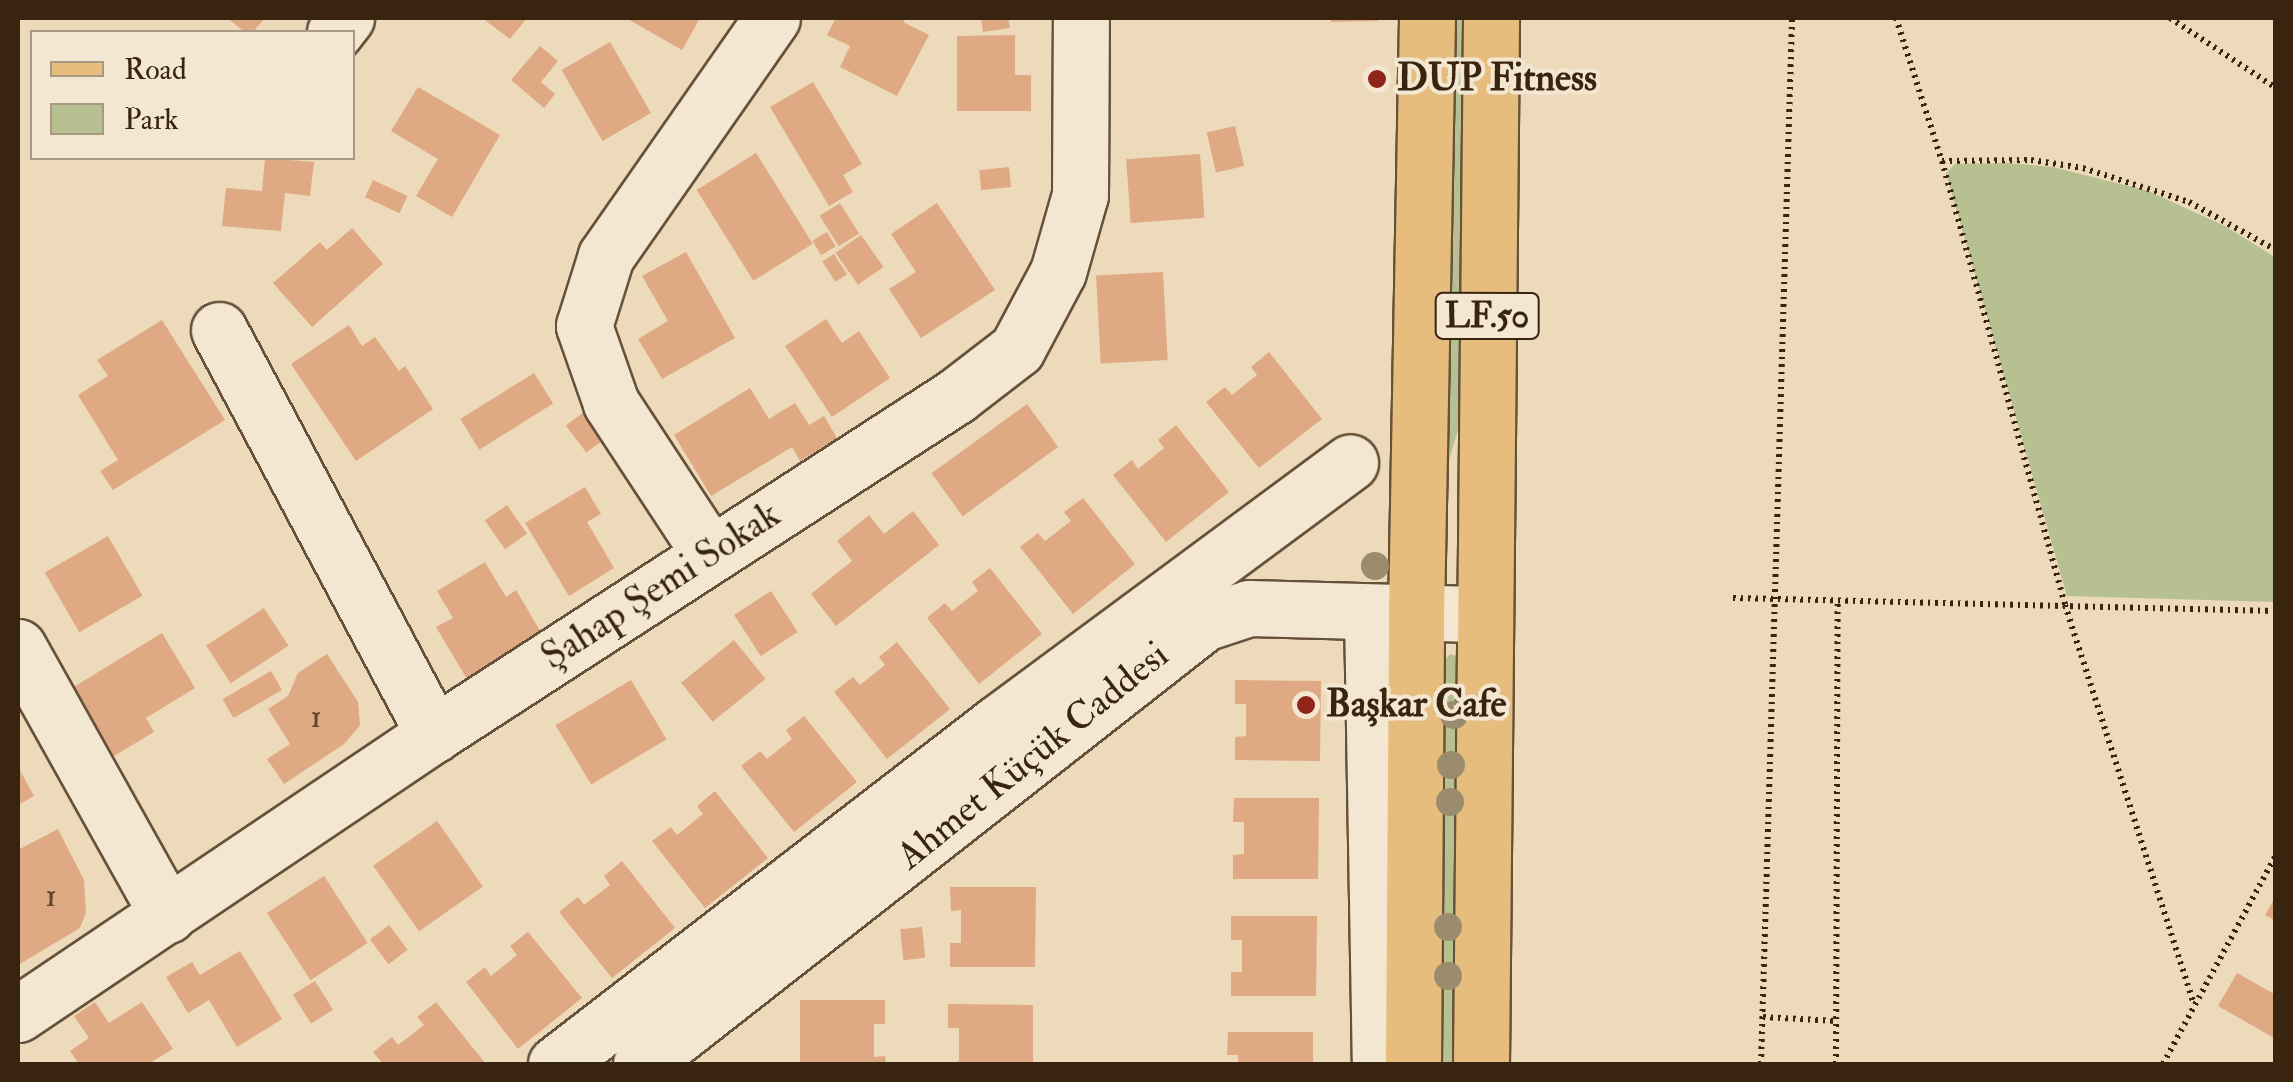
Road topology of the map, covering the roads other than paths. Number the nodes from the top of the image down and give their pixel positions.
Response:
1 (772, 18) edge
2 (1081, 18) edge
3 (1427, 18) edge
4 (1491, 18) edge
5 (219, 330) dead end
6 (1350, 463) dead end
7 (710, 554) junction
8 (1394, 613) junction
9 (1484, 614) junction
10 (18, 647) edge
11 (998, 723) junction
12 (434, 734) junction
13 (1042, 753) junction
14 (168, 914) junction
15 (18, 1014) edge
16 (556, 1064) edge
17 (641, 1064) edge
18 (1380, 1064) edge
19 (1413, 1064) edge
20 (1481, 1064) edge

1 - 7 street
2 - 7 street, Şahap Şemi Sokak
3 - 8 main road, LF.50
4 - 9 main road, LF.50
5 - 12 street
6 - 11 street
7 - 12 street, Şahap Şemi Sokak
8 - 9 street, Ahmet Küçük Caddesi
8 - 13 street, Ahmet Küçük Caddesi
8 - 18 street
8 - 19 main road, LF.50
9 - 20 main road, LF.50
10 - 14 street
11 - 13 street
11 - 16 street
12 - 14 street, Şahap Şemi Sokak
13 - 17 street, Ahmet Küçük Caddesi
14 - 15 street, Şahap Şemi Sokak

